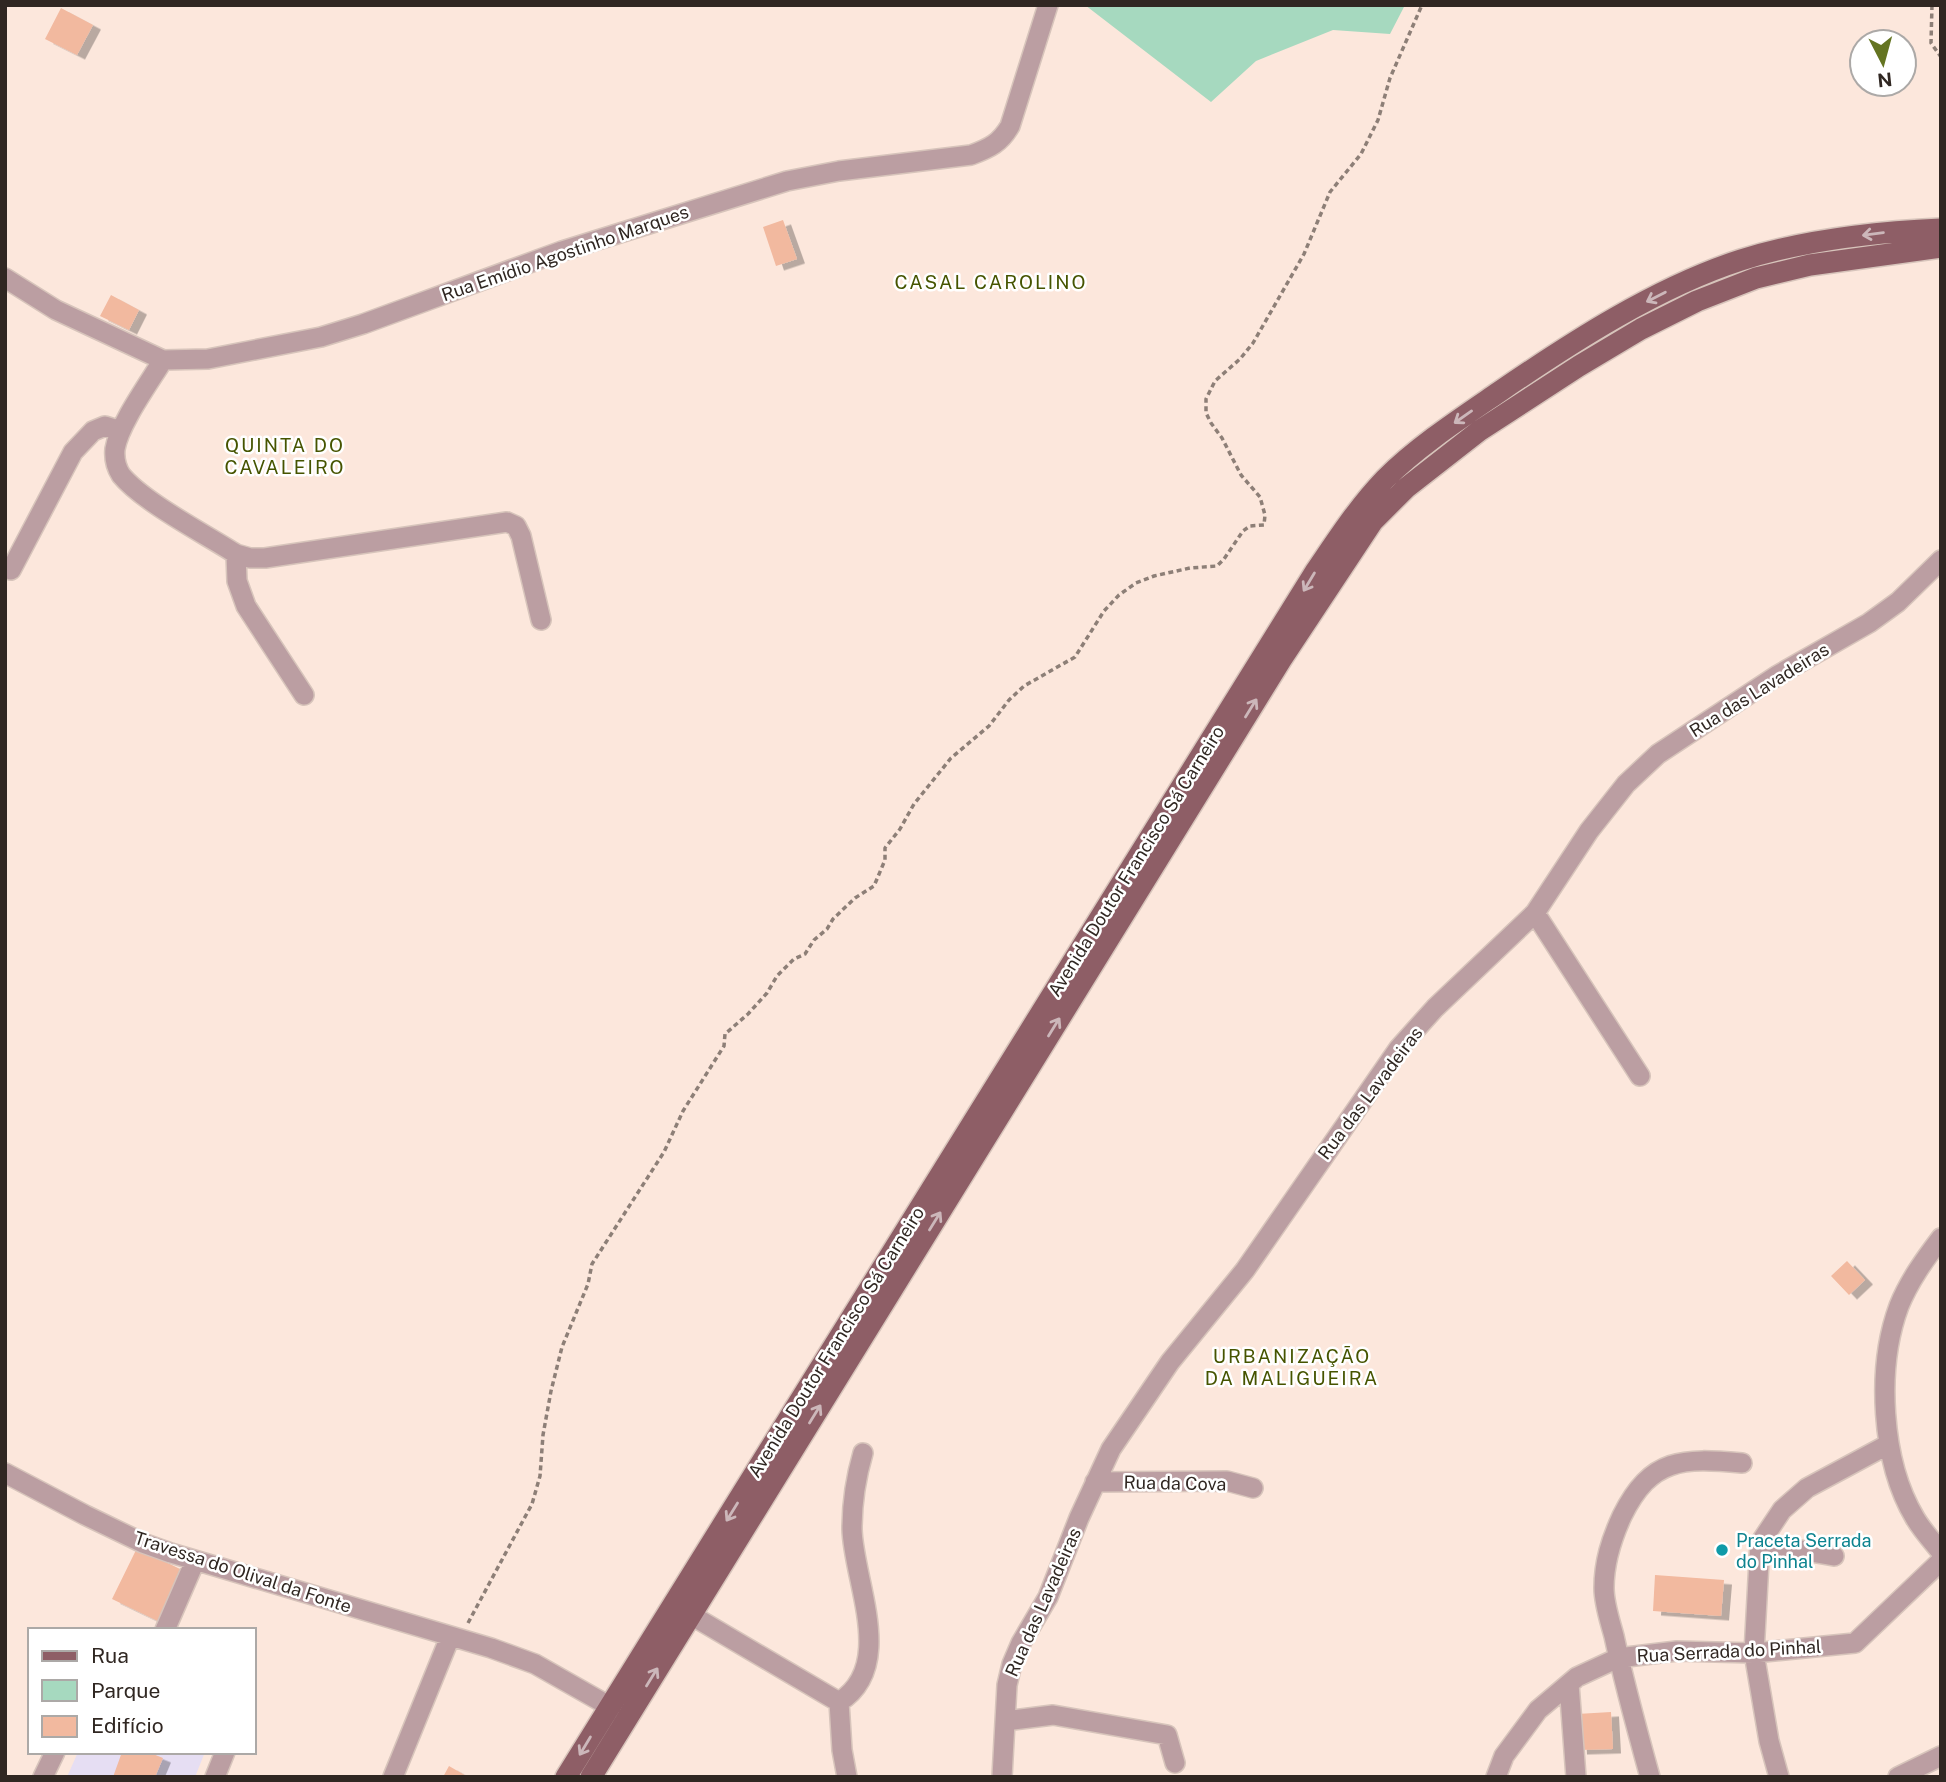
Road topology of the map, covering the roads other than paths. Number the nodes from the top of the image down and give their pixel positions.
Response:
1 (1048, 5) edge
2 (1941, 229) edge
3 (1941, 247) edge
4 (5, 278) edge
5 (163, 360) junction
6 (121, 431) junction
7 (236, 554) junction
8 (1941, 560) edge
9 (11, 570) dead end
10 (541, 620) dead end
11 (304, 695) dead end
12 (1535, 913) junction
13 (1640, 1076) dead end
14 (1941, 1238) edge
15 (1889, 1444) junction
16 (863, 1453) dead end
17 (1742, 1463) dead end
18 (5, 1473) edge
19 (1096, 1482) junction
20 (1253, 1488) dead end
21 (1760, 1543) junction
22 (1941, 1552) edge
23 (1834, 1556) dead end
24 (194, 1561) junction
25 (1941, 1561) edge
26 (691, 1615) junction
27 (166, 1628) edge
28 (454, 1638) junction
29 (1754, 1653) junction
30 (1618, 1658) junction
31 (1569, 1684) junction
32 (839, 1702) junction
33 (609, 1706) junction
34 (1004, 1721) junction
35 (54, 1754) edge
36 (224, 1754) edge
37 (1941, 1756) edge
38 (1175, 1763) dead end
39 (43, 1777) edge
40 (215, 1777) edge
41 (393, 1777) edge
42 (566, 1777) edge
43 (591, 1777) edge
44 (847, 1777) edge
45 (1002, 1777) edge
46 (1496, 1777) edge
47 (1576, 1777) edge
48 (1650, 1777) edge
49 (1779, 1777) edge
50 (1898, 1777) edge

1 - 5 street, Rua Emídio Agostinho Marques
2 -> 33 main road, Avenida Doutor Francisco Sá Carneiro
26 -> 3 main road, Avenida Doutor Francisco Sá Carneiro
4 - 5 street, Rua Emídio Agostinho Marques
5 - 6 street
6 - 7 street
6 - 9 street
7 - 10 street
7 - 11 street
8 - 12 street, Rua das Lavadeiras
12 - 13 street
12 - 19 street, Rua das Lavadeiras
14 - 15 street
15 - 21 street
15 - 22 street
16 - 32 street
17 - 30 street
18 - 24 street, Travessa do Olival da Fonte
19 - 20 street, Rua da Cova
19 - 34 street, Rua das Lavadeiras
21 - 23 street
21 - 29 street
24 - 27 street
24 - 28 street, Travessa do Olival da Fonte
25 - 29 street, Rua Serrada do Pinhal
26 - 32 street
43 -> 26 main road, Avenida Doutor Francisco Sá Carneiro
28 - 33 street, Travessa do Olival da Fonte
28 - 41 street
29 - 30 street, Rua Serrada do Pinhal
29 - 49 street
30 - 31 street, Rua Serrada do Pinhal
30 - 48 street
31 - 46 street, Rua Serrada do Pinhal
31 - 47 street
32 - 44 street
33 -> 42 main road, Avenida Doutor Francisco Sá Carneiro
34 - 38 street
34 - 45 street, Rua das Lavadeiras
35 - 39 street
36 - 40 street
37 - 50 street

